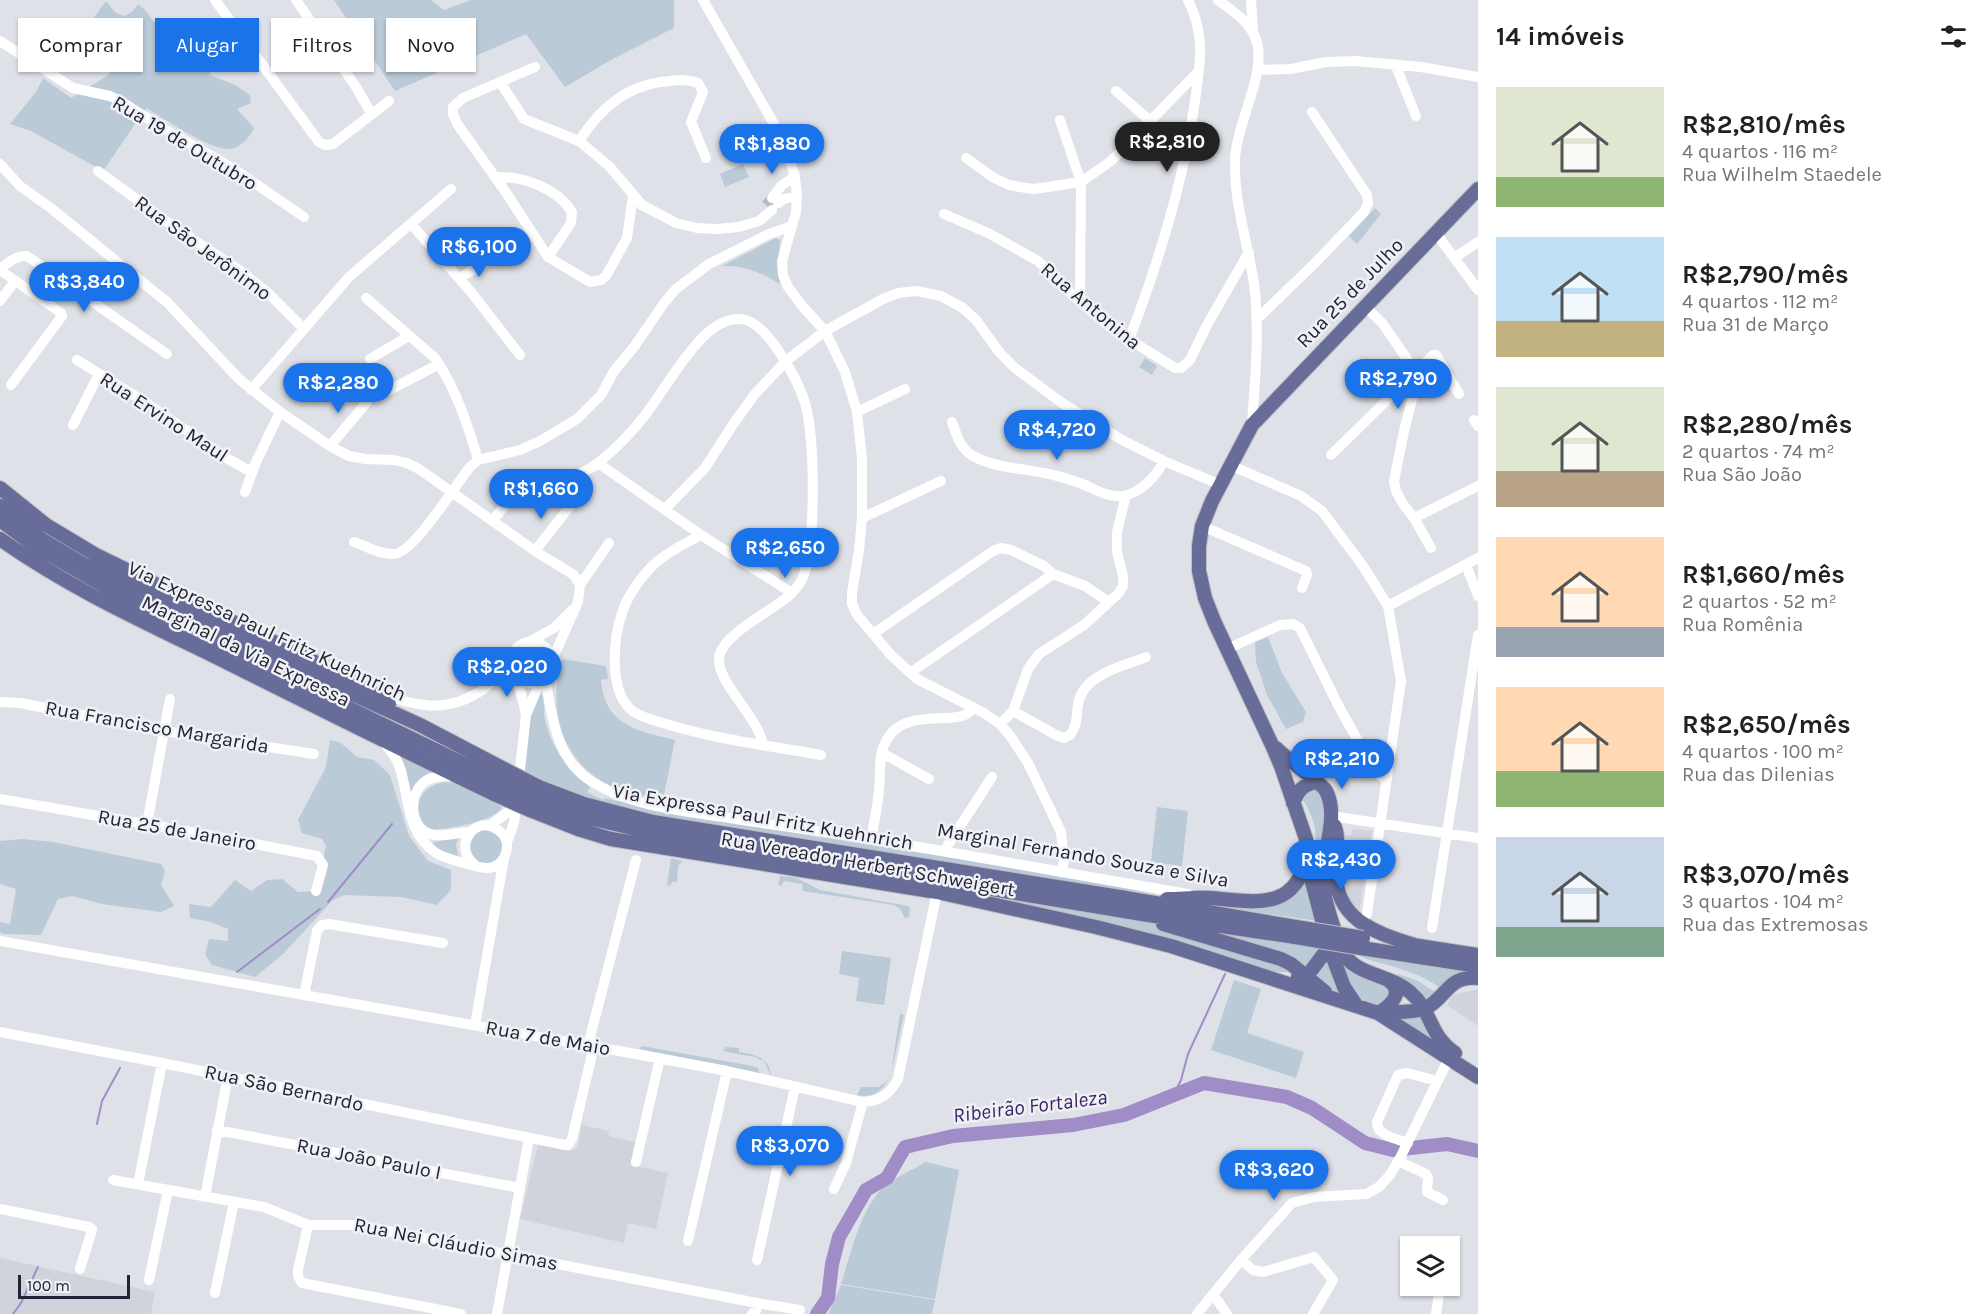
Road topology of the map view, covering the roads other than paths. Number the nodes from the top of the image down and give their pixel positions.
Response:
1 (215, 0) edge
2 (296, 0) edge
3 (703, 0) edge
4 (1188, 0) edge
5 (1218, 0) edge
6 (1251, 0) edge
7 (1253, 31) junction
8 (0, 41) edge
9 (1395, 64) junction
10 (535, 67) dead end
11 (1257, 70) junction
12 (1198, 72) junction
13 (1478, 77) edge
14 (500, 82) junction
15 (1116, 91) dead end
16 (389, 101) dead end
17 (1312, 112) dead end
18 (371, 113) junction
19 (1416, 116) dead end
20 (1060, 120) dead end
21 (1150, 121) junction
22 (579, 141) junction
23 (706, 158) dead end
24 (966, 158) dead end
25 (0, 164) edge
26 (98, 171) dead end
27 (795, 176) junction
28 (496, 177) junction
29 (1082, 182) junction
30 (451, 189) dead end
31 (1478, 189) edge
32 (633, 196) junction
33 (797, 196) junction
34 (772, 204) junction
35 (945, 214) dead end
36 (304, 218) dead end
37 (411, 224) junction
38 (792, 226) junction
39 (1436, 232) junction
40 (1478, 242) edge
41 (1249, 252) junction
42 (548, 257) junction
43 (1454, 258) junction
44 (492, 259) dead end
45 (0, 270) edge
46 (459, 278) junction
47 (15, 280) junction
48 (1478, 290) edge
49 (366, 298) dead end
50 (0, 301) edge
51 (1080, 302) junction
52 (1365, 306) junction
53 (1256, 320) junction
54 (304, 329) junction
55 (825, 331) junction
56 (409, 336) junction
57 (1129, 340) junction
58 (167, 354) dead end
59 (520, 355) dead end
60 (77, 360) dead end
61 (370, 360) dead end
62 (786, 361) junction
63 (439, 364) junction
64 (1416, 372) junction
65 (99, 374) junction
66 (11, 385) dead end
67 (905, 389) dead end
68 (251, 390) junction
69 (386, 392) dead end
70 (1459, 394) dead end
71 (367, 402) dead end
72 (280, 412) junction
73 (857, 412) junction
74 (952, 422) dead end
75 (73, 425) dead end
76 (1252, 425) junction
77 (330, 446) junction
78 (1331, 455) dead end
79 (478, 460) junction
80 (1164, 461) junction
81 (598, 463) junction
82 (1230, 465) junction
83 (252, 472) junction
84 (528, 478) dead end
85 (941, 481) dead end
86 (563, 483) dead end
87 (1221, 484) junction
88 (1478, 486) edge
89 (0, 488) edge
90 (245, 492) dead end
91 (452, 492) junction
92 (1126, 495) junction
93 (0, 506) edge
94 (570, 506) dead end
95 (665, 509) junction
96 (862, 518) junction
97 (1414, 518) junction
98 (0, 520) edge
99 (492, 521) junction
100 (1202, 526) junction
101 (701, 535) junction
102 (0, 540) edge
103 (354, 542) dead end
104 (609, 543) dead end
105 (1431, 548) dead end
106 (535, 551) junction
107 (1478, 558) edge
108 (1466, 565) junction
109 (1053, 574) junction
110 (580, 585) junction
111 (1302, 588) dead end
112 (792, 593) junction
113 (144, 594) junction
114 (1478, 596) edge
115 (578, 602) junction
116 (1109, 602) junction
117 (194, 603) junction
118 (1388, 606) junction
119 (132, 616) junction
120 (873, 634) junction
121 (1478, 635) edge
122 (207, 638) junction
123 (529, 642) junction
124 (1227, 649) junction
125 (1146, 657) dead end
126 (552, 660) junction
127 (513, 670) junction
128 (910, 673) junction
129 (543, 680) junction
130 (358, 683) junction
131 (327, 697) junction
132 (170, 699) dead end
133 (0, 702) edge
134 (973, 707) junction
135 (1013, 711) junction
136 (526, 715) junction
137 (1000, 724) junction
138 (420, 725) junction
139 (164, 731) junction
140 (382, 740) junction
141 (763, 745) junction
142 (1272, 745) junction
143 (882, 753) junction
144 (314, 754) dead end
145 (820, 754) dead end
146 (456, 776) junction
147 (992, 777) dead end
148 (928, 779) dead end
149 (1387, 780) junction
150 (499, 781) junction
151 (1316, 782) junction
152 (0, 799) edge
153 (535, 799) junction
154 (1293, 802) junction
155 (516, 806) junction
156 (1331, 816) junction
157 (147, 824) junction
158 (1380, 824) junction
159 (489, 826) junction
160 (471, 832) junction
161 (1447, 833) junction
162 (1478, 838) edge
163 (871, 839) junction
164 (507, 842) junction
165 (944, 851) junction
166 (1309, 854) junction
167 (504, 858) junction
168 (636, 860) dead end
169 (475, 865) junction
170 (491, 868) junction
171 (1061, 872) junction
172 (502, 878) junction
173 (316, 891) dead end
174 (937, 892) junction
175 (1120, 897) junction
176 (1208, 898) junction
177 (1367, 914) dead end
178 (1148, 915) junction
179 (1432, 928) dead end
180 (1296, 932) junction
181 (0, 941) edge
182 (443, 943) dead end
183 (1362, 943) junction
184 (1414, 945) junction
185 (1329, 947) junction
186 (1478, 955) edge
187 (1478, 966) edge
188 (1306, 976) junction
189 (1273, 978) junction
190 (1385, 978) junction
191 (1478, 978) edge
192 (304, 995) junction
193 (1331, 996) junction
194 (1356, 1005) junction
195 (1424, 1009) junction
196 (1378, 1013) junction
197 (476, 1025) junction
198 (0, 1032) edge
199 (591, 1046) junction
200 (660, 1058) junction
201 (1449, 1058) junction
202 (162, 1063) junction
203 (1478, 1068) edge
204 (727, 1071) junction
205 (228, 1076) junction
206 (1478, 1077) edge
207 (1437, 1081) junction
208 (795, 1087) junction
209 (863, 1102) junction
210 (217, 1130) junction
211 (529, 1138) junction
212 (1403, 1151) junction
213 (636, 1162) dead end
214 (113, 1180) dead end
215 (138, 1184) junction
216 (520, 1188) junction
217 (834, 1189) dead end
218 (168, 1190) junction
219 (205, 1197) junction
220 (1443, 1200) dead end
221 (234, 1202) junction
222 (0, 1209) edge
223 (308, 1225) junction
224 (688, 1241) dead end
225 (508, 1253) junction
226 (757, 1260) dead end
227 (1241, 1260) junction
228 (80, 1269) dead end
229 (149, 1280) dead end
230 (215, 1293) dead end
231 (1213, 1294) junction
232 (1439, 1296) edge
233 (757, 1304) junction
234 (800, 1310) dead end
235 (461, 1314) edge
236 (497, 1314) edge
237 (752, 1314) edge
238 (1197, 1314) edge
239 (1227, 1314) edge
240 (1313, 1314) edge
241 (1436, 1314) edge

1 - 18 street
2 - 18 street
3 - 27 street
4 - 12 street
5 - 7 street
6 - 7 street
7 - 11 street
8 - 36 street, Rua 19 de Outubro
9 - 11 street
9 - 13 street
9 - 19 street
10 - 14 street
11 - 41 street
12 - 21 street
12 - 57 street
14 - 22 street
14 - 28 street
15 - 21 street
16 - 18 street
17 - 53 street
20 - 29 street
21 - 29 street
22 - 23 street
22 - 32 street
24 - 29 street
25 - 68 street
26 - 54 street, Rua São Jerônimo
27 - 33 street
27 - 34 street
28 - 42 street
28 - 42 street
29 - 51 street
30 - 37 street
31 - 39 main road, Rua 25 de Julho
32 - 34 street
32 - 42 street
33 - 34 street
33 - 38 street
35 - 51 street, Rua Antonina
37 - 46 street
37 - 54 street
38 - 55 street
38 - 79 street
39 - 43 street
39 - 52 main road, Rua 25 de Julho
40 - 43 street
41 - 53 street
41 - 57 street, Rua Antonina
43 - 48 street
44 - 46 street
45 - 47 street
45 - 58 street
46 - 59 street
47 - 50 street
47 - 66 street
49 - 56 street
51 - 57 street, Rua Antonina
52 - 64 street
52 - 76 main road, Rua 25 de Julho
53 - 76 street
54 - 68 street
55 - 62 street
55 - 73 street
55 - 80 street
56 - 61 street
56 - 63 street
60 - 65 street, Rua Ervino Maul
62 - 81 street
62 - 95 street
62 - 112 street
63 - 69 street
63 - 79 street
64 - 70 street
64 - 78 street
64 - 97 street
65 - 75 street
65 - 83 street, Rua Ervino Maul
67 - 73 street
68 - 72 street
71 - 77 street
72 - 77 street
72 - 83 street
73 - 96 street
74 - 92 street
76 - 82 main road, Rua 25 de Julho
77 - 91 street
79 - 91 street
80 - 87 street
80 - 92 street
81 - 86 street
81 - 95 street
82 - 87 main road, Rua 25 de Julho
82 - 118 street
83 - 90 street
84 - 99 street
85 - 96 street
87 - 100 main road, Rua 25 de Julho
88 - 97 street
89 - 117 main road, Marginal da Via Expressa
91 - 99 street
91 - 103 street
92 - 116 street
93 - 113 main road, Via Expressa Paul Fritz Kuehnrich
94 - 106 street
95 - 101 street
96 - 120 street
97 - 105 street
98 - 122 main road, Via Expressa Paul Fritz Kuehnrich
99 - 106 street
100 - 111 street
100 - 124 main road, Rua 25 de Julho
101 - 112 street
101 - 141 street
102 - 119 main road, Marginal da Via Expressa
104 - 110 street
106 - 110 street
107 - 108 street
108 - 114 street
108 - 118 street
109 - 116 street
109 - 120 street
109 - 128 street
110 - 115 street
112 - 141 street
113 - 117 main road
113 - 138 main road, Via Expressa Paul Fritz Kuehnrich
115 - 123 street
115 - 126 street
116 - 135 street
117 - 130 main road, Marginal da Via Expressa
118 - 149 street
119 - 122 main road
119 - 140 main road, Marginal da Via Expressa
120 - 128 street
121 - 161 street
122 - 131 main road, Via Expressa Paul Fritz Kuehnrich
123 - 126 street
123 - 127 street
124 - 142 main road, Rua 25 de Julho
124 - 149 street
125 - 135 street
126 - 129 street
127 - 129 street
127 - 130 street
127 - 136 street
128 - 134 street
129 - 136 street
129 - 163 street, Marginal Fernando Souza e Silva
130 - 138 main road, Marginal da Via Expressa
131 - 140 main road
131 - 150 main road, Via Expressa Paul Fritz Kuehnrich
132 - 139 street
133 - 139 street, Rua Francisco Margarida
134 - 137 street
134 - 143 street
135 - 137 street
136 - 155 street
137 - 171 street
138 - 150 main road, Via Expressa Paul Fritz Kuehnrich
139 - 144 street, Rua Francisco Margarida
139 - 157 street
140 - 146 main road
140 - 169 street
141 - 145 street
142 - 151 main road
142 - 154 main road, Rua 25 de Julho
143 - 148 street
143 - 163 street
146 - 150 main road
146 - 160 street
147 - 165 street
149 - 158 street
150 - 153 main road, Via Expressa Paul Fritz Kuehnrich, bridge
151 - 154 main road
151 - 156 main road
152 - 157 street, Rua 25 de Janeiro
153 - 174 main road, Rua Vereador Herbert Schweigert
153 - 175 main road, Via Expressa Paul Fritz Kuehnrich
153 - 178 main road, Via Expressa Paul Fritz Kuehnrich
154 - 166 main road, Rua 25 de Julho
155 - 159 street
155 - 164 street
156 - 158 street
156 - 184 main road
156 - 190 main road
157 - 173 street, Rua 25 de Janeiro
158 - 161 street
158 - 177 street
159 - 160 street
159 - 164 street
160 - 169 street
161 - 162 street
161 - 179 street
163 - 165 street, Marginal Fernando Souza e Silva
164 - 167 street
165 - 171 street, Marginal Fernando Souza e Silva
166 - 176 main road, Marginal Fernando Souza e Silva
166 - 185 main road, Rua 25 de Julho
167 - 170 street
167 - 172 street
168 - 199 street
169 - 170 street
170 - 172 street
171 - 176 street, Marginal Fernando Souza e Silva
172 - 197 street
174 - 189 main road, Rua Vereador Herbert Schweigert
174 - 209 street
175 - 176 main road
175 - 180 main road, Via Expressa Paul Fritz Kuehnrich
178 - 180 main road, Via Expressa Paul Fritz Kuehnrich
178 - 188 main road
180 - 183 main road, Via Expressa Paul Fritz Kuehnrich, bridge
181 - 192 street, Rua 7 de Maio
182 - 192 street
183 - 184 main road, Via Expressa Paul Fritz Kuehnrich
183 - 187 main road, Via Expressa Paul Fritz Kuehnrich
184 - 186 main road, Via Expressa Paul Fritz Kuehnrich
185 - 188 main road
185 - 194 main road, Rua 25 de Julho
188 - 189 main road
188 - 193 main road
189 - 193 main road, Rua Vereador Herbert Schweigert
190 - 195 main road
190 - 196 main road
191 - 195 main road
192 - 197 street, Rua 7 de Maio
193 - 194 main road, Rua Vereador Herbert Schweigert
194 - 196 main road, Rua Vereador Herbert Schweigert
195 - 196 main road
195 - 203 main road
196 - 201 main road
197 - 199 street, Rua 7 de Maio
198 - 202 street, Rua São Bernardo
199 - 200 street, Rua 7 de Maio
199 - 211 street, Rua São Bernardo
200 - 204 street, Rua 7 de Maio
200 - 213 street
201 - 206 main road
201 - 207 street
202 - 205 street, Rua São Bernardo
202 - 215 street
204 - 208 street, Rua 7 de Maio
204 - 224 street
205 - 210 street
205 - 211 street, Rua São Bernardo
207 - 212 street
207 - 212 street
208 - 209 street, Rua 7 de Maio
208 - 226 street
209 - 217 street
210 - 216 street, Rua João Paulo I
210 - 219 street
211 - 216 street
212 - 220 street
212 - 227 street
214 - 215 street, Rua Nei Cláudio Simas
215 - 218 street, Rua Nei Cláudio Simas
216 - 225 street
218 - 219 street, Rua Nei Cláudio Simas
218 - 229 street
219 - 221 street, Rua Nei Cláudio Simas
221 - 223 street, Rua Nei Cláudio Simas
221 - 230 street
222 - 228 street
223 - 225 street, Rua Nei Cláudio Simas
223 - 235 street
225 - 233 street, Rua Nei Cláudio Simas
225 - 236 street
227 - 231 street
227 - 240 street
231 - 238 street
231 - 239 street
232 - 241 street
233 - 234 street, Rua Nei Cláudio Simas
233 - 237 street

